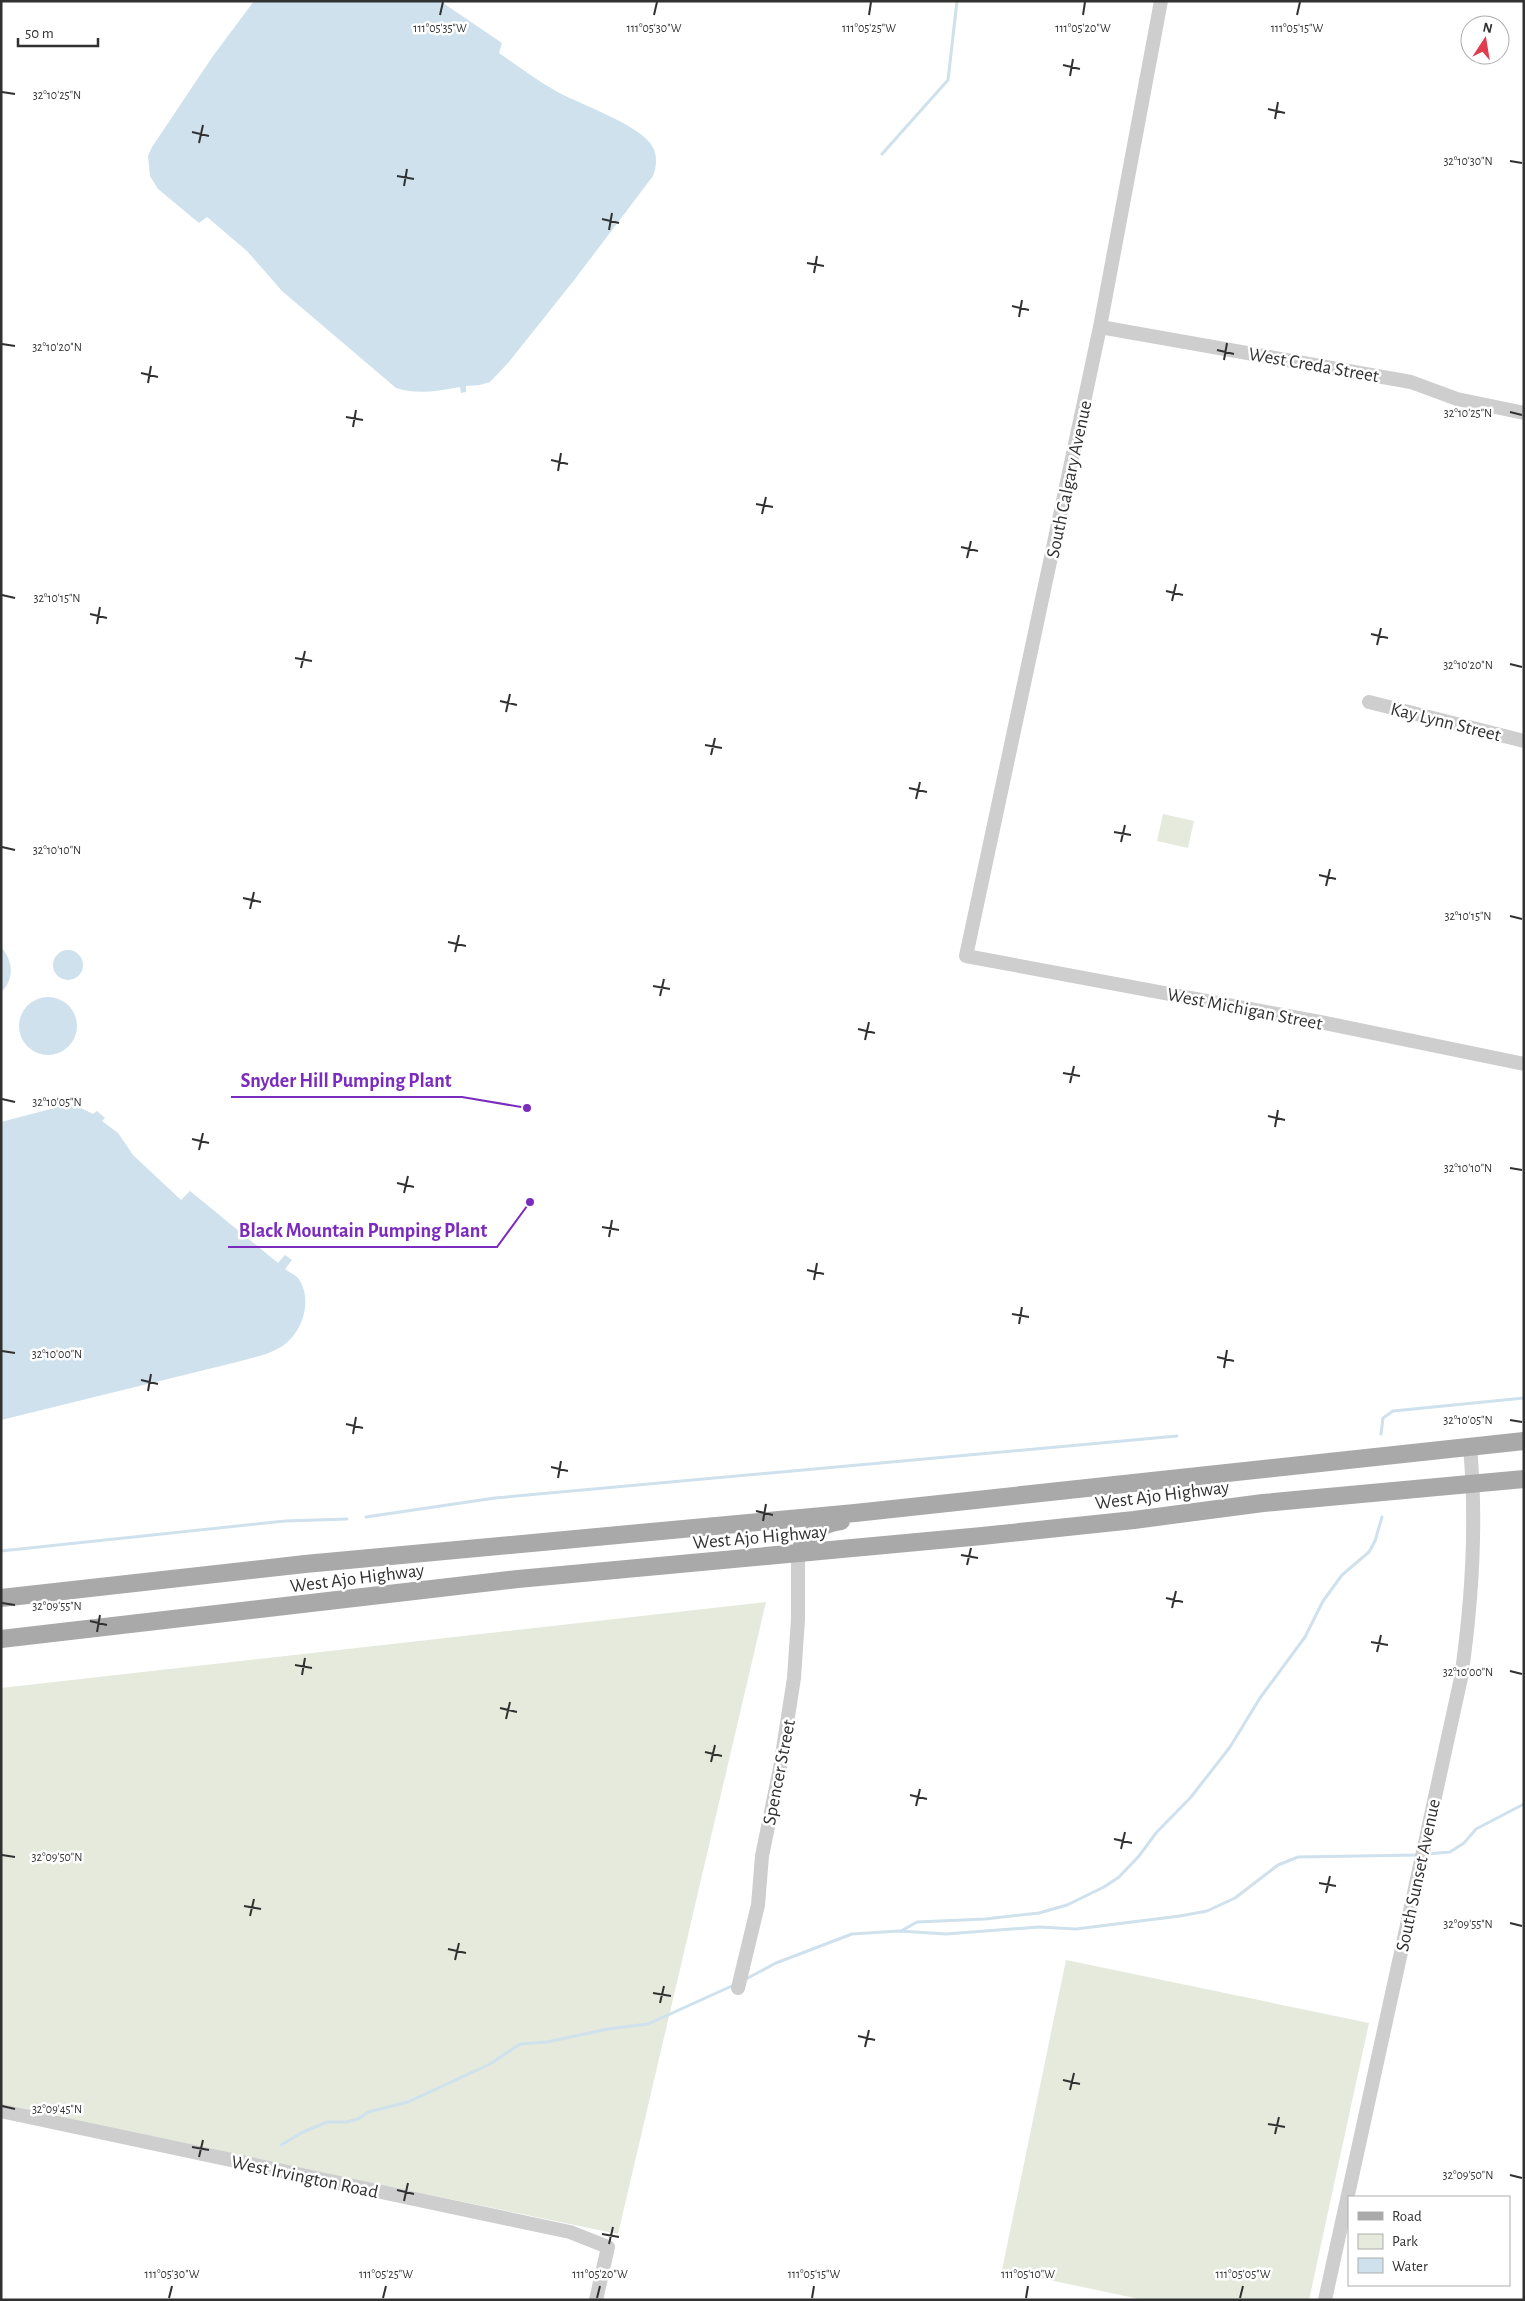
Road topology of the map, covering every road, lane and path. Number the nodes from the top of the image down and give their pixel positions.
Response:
1 (1161, 1) edge
2 (1100, 326) junction
3 (1524, 413) edge
4 (1369, 702) dead end
5 (1524, 741) edge
6 (966, 956) joint
7 (1524, 1064) edge
8 (1524, 1441) edge
9 (1470, 1447) junction
10 (1524, 1479) edge
11 (1474, 1484) junction
12 (915, 1506) junction
13 (798, 1553) junction
14 (1, 1598) edge
15 (1, 1639) edge
16 (738, 1988) dead end
17 (1, 2111) edge
18 (596, 2300) edge
19 (1325, 2300) edge

1 - 2 street, South Calgary Avenue
2 - 3 street, West Creda Street
2 - 6 street, South Calgary Avenue
4 - 5 street, Kay Lynn Street
6 - 7 street, West Michigan Street
8 - 9 main road, West Ajo Highway
9 - 11 street, South Sunset Avenue
9 - 12 main road, West Ajo Highway
10 - 11 main road, West Ajo Highway
11 - 13 main road, West Ajo Highway
11 - 19 street, South Sunset Avenue
12 - 13 main road
12 - 14 main road, West Ajo Highway
13 - 15 main road, West Ajo Highway
13 - 16 street, Spencer Street
17 - 18 street, West Irvington Road

